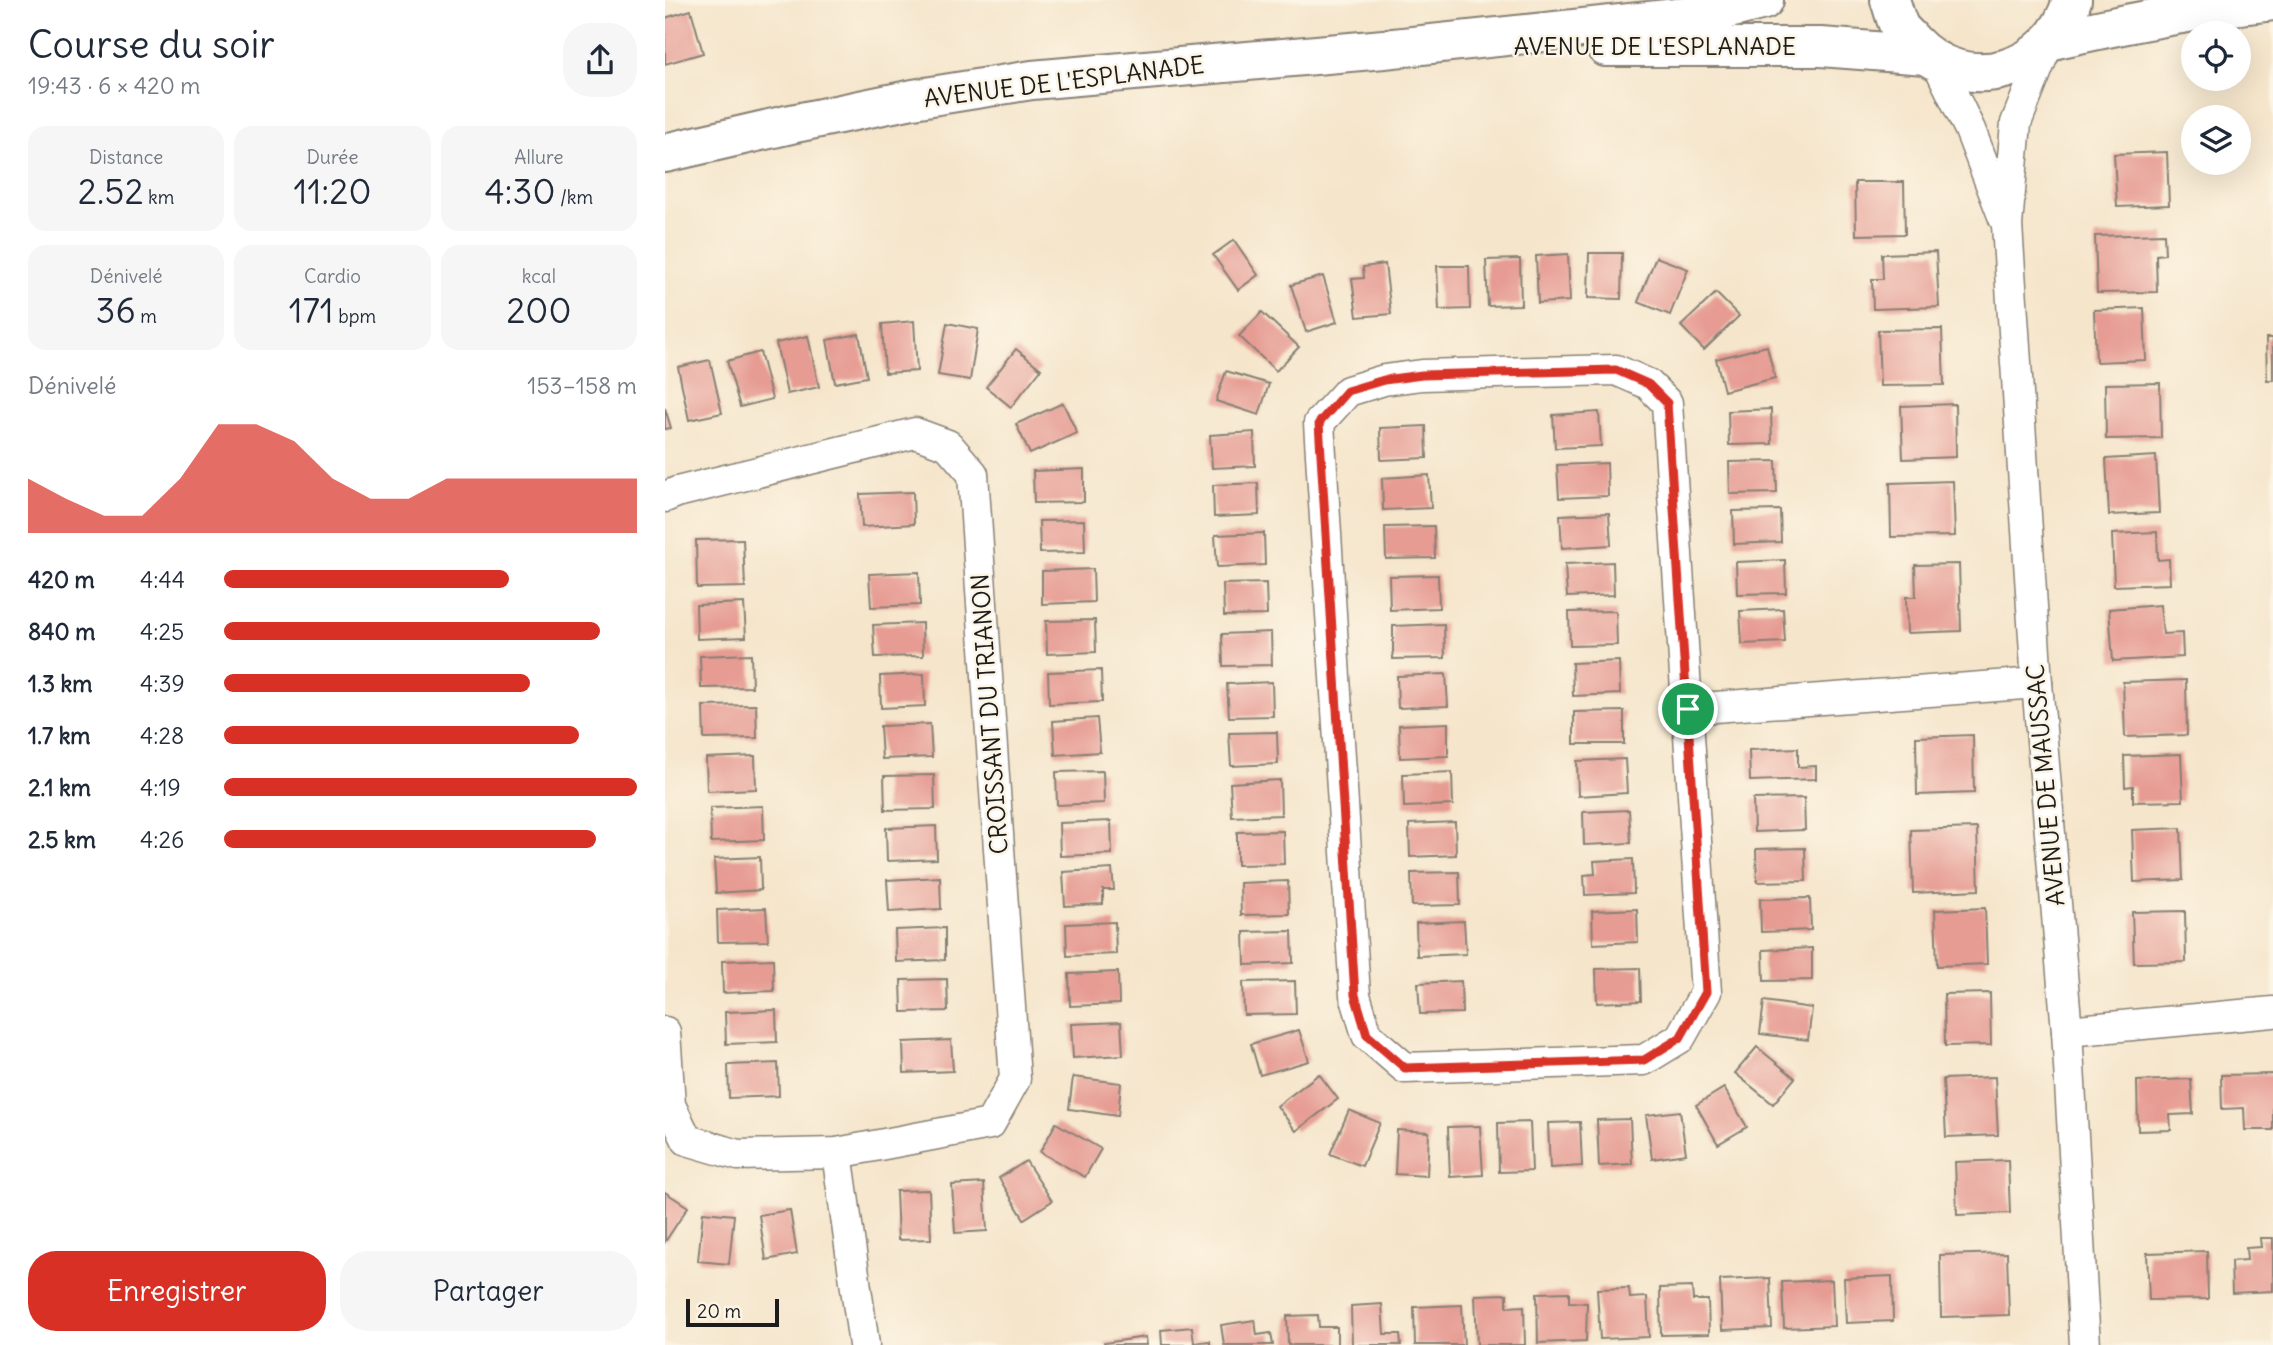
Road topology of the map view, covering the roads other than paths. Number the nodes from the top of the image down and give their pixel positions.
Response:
1 (1764, 0) edge
2 (1890, 0) edge
3 (2071, 0) edge
4 (2273, 1) edge
5 (2050, 43) junction
6 (1384, 49) junction
7 (1931, 59) junction
8 (665, 153) edge
9 (2007, 225) junction
10 (665, 497) edge
11 (2037, 683) junction
12 (1688, 709) junction
13 (2273, 1012) edge
14 (2067, 1031) junction
15 (665, 1032) edge
16 (837, 1153) junction
17 (864, 1345) edge
18 (2085, 1345) edge

1 - 6 street, AVENUE DE L'ESPLANADE
2 - 7 street
3 - 5 street
4 - 5 street
5 - 7 street, AVENUE DE L'ESPLANADE
5 - 9 street, AVENUE DE MAUSSAC
6 - 7 street, AVENUE DE L'ESPLANADE
6 - 8 street, AVENUE DE L'ESPLANADE
7 - 9 street, AVENUE DE MAUSSAC
9 - 11 street, AVENUE DE MAUSSAC
10 - 16 street, CROISSANT DU TRIANON
11 - 12 street
11 - 14 street, AVENUE DE MAUSSAC
12 - 12 street
13 - 14 street
14 - 18 street, AVENUE DE MAUSSAC
15 - 16 street, CROISSANT DU TRIANON
16 - 17 street

